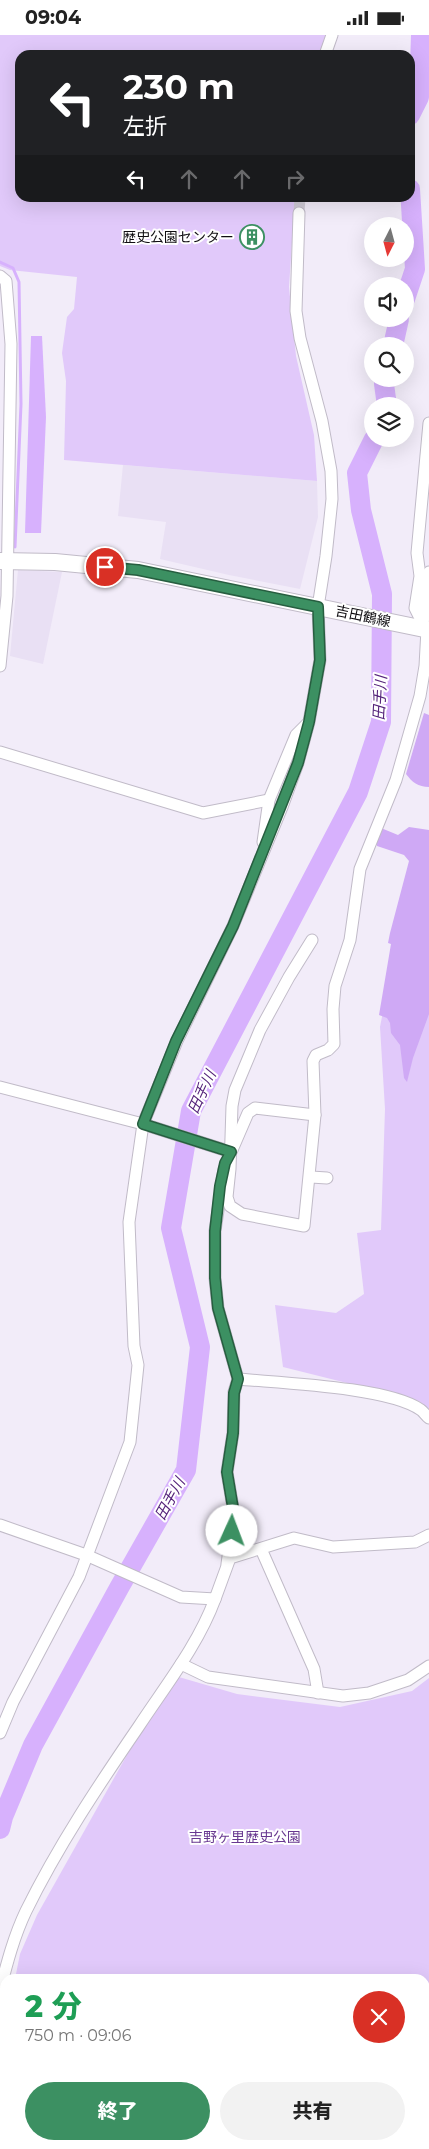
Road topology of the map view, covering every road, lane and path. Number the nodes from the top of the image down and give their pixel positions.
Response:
1 (332, 35) edge
2 (326, 50) edge
3 (299, 213) tunnel mouth
4 (0, 276) edge
5 (5, 337) edge
6 (429, 423) edge
7 (3, 561) edge
8 (429, 572) edge
9 (318, 607) junction
10 (426, 628) edge
11 (0, 666) edge
12 (309, 722) junction
13 (0, 752) edge
14 (270, 800) junction
15 (262, 856) junction
16 (312, 940) dead end
17 (0, 1087) edge
18 (315, 1115) junction
19 (143, 1124) junction
20 (231, 1152) junction
21 (311, 1177) junction
22 (326, 1178) dead end
23 (238, 1379) junction
24 (429, 1418) edge
25 (0, 1525) edge
26 (429, 1535) edge
27 (261, 1549) junction
28 (86, 1555) junction
29 (228, 1564) junction
30 (216, 1599) junction
31 (181, 1664) junction
32 (429, 1666) edge
33 (318, 1693) junction
34 (0, 1733) edge
35 (4, 1974) edge

1 - 2 street
3 - 9 street
4 - 5 street
5 - 7 street
6 - 10 street
7 - 9 main road, 吉田鶴線
7 - 11 street
8 - 10 street
9 - 10 main road, 吉田鶴線
9 - 12 street
10 - 18 street
12 - 14 street
12 - 15 street
13 - 14 street
14 - 15 street
15 - 19 street
16 - 20 street
17 - 19 street
18 - 20 street
18 - 21 street
19 - 20 street
19 - 28 street
20 - 21 street
20 - 23 street
21 - 22 street
23 - 24 street
23 - 29 street
25 - 28 street
26 - 27 street
27 - 29 street
27 - 33 street
28 - 30 street
28 - 34 street
29 - 30 street
30 - 31 street
31 - 33 street
31 - 35 street
32 - 33 street

